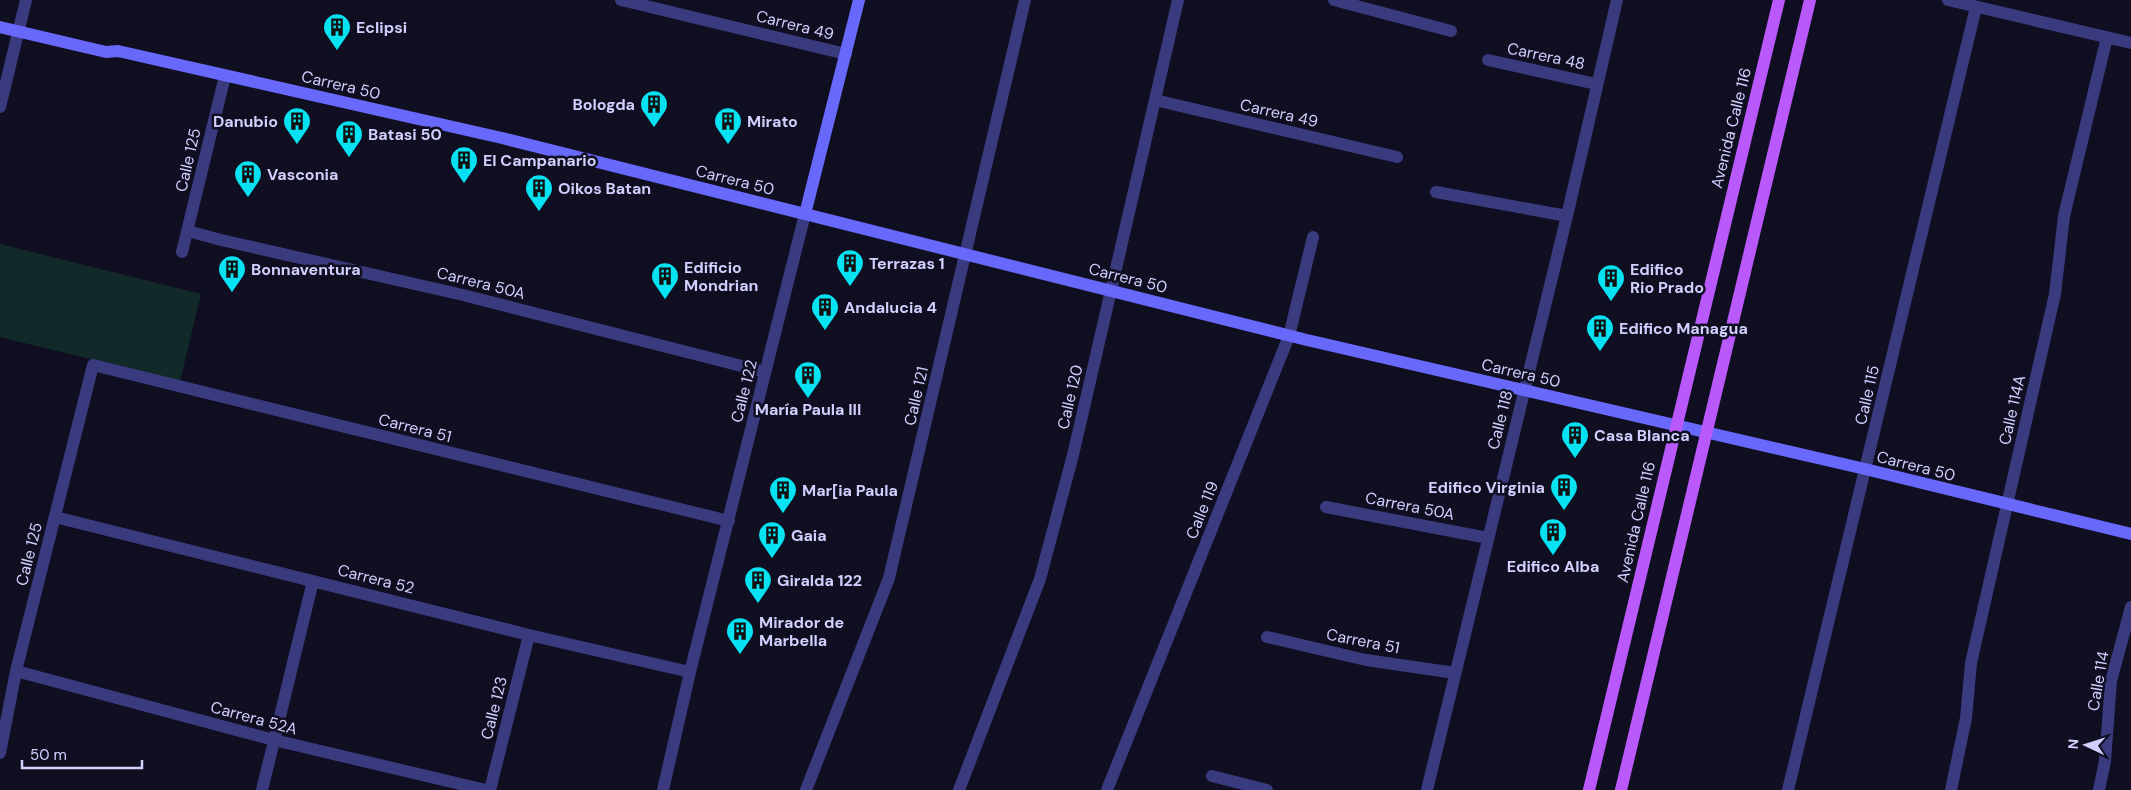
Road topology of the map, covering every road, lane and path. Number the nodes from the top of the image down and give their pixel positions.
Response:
1 (26, 0) edge
2 (621, 0) edge
3 (859, 0) edge
4 (1025, 0) edge
5 (1178, 0) edge
6 (1334, 0) edge
7 (1618, 0) edge
8 (1779, 0) edge
9 (1810, 0) edge
10 (1948, 0) edge
11 (1976, 6) junction
12 (0, 18) edge
13 (0, 27) edge
14 (20, 27) junction
15 (1451, 31) dead end
16 (2107, 37) junction
17 (2131, 43) edge
18 (846, 54) junction
19 (1488, 60) dead end
20 (225, 76) junction
21 (1596, 84) junction
22 (1155, 100) junction
23 (0, 107) edge
24 (1397, 157) dead end
25 (1436, 192) dead end
26 (805, 214) junction
27 (1567, 216) junction
28 (188, 231) junction
29 (1312, 237) dead end
30 (182, 252) dead end
31 (964, 255) junction
32 (1112, 291) junction
33 (1289, 336) junction
34 (93, 365) joint
35 (765, 372) junction
36 (1524, 391) junction
37 (1676, 426) junction
38 (1706, 432) junction
39 (1865, 470) junction
40 (2007, 505) junction
41 (1326, 506) dead end
42 (55, 517) junction
43 (729, 521) junction
44 (2131, 534) edge
45 (1488, 538) junction
46 (313, 580) junction
47 (2131, 608) edge
48 (529, 635) junction
49 (1267, 637) dead end
50 (16, 671) junction
51 (690, 672) junction
52 (1455, 673) junction
53 (274, 740) junction
54 (0, 752) edge
55 (1212, 776) dead end
56 (262, 790) edge
57 (486, 790) edge
58 (490, 790) edge
59 (664, 790) edge
60 (806, 790) edge
61 (959, 790) edge
62 (1107, 790) edge
63 (1267, 790) edge
64 (1427, 790) edge
65 (1589, 790) edge
66 (1621, 790) edge
67 (1788, 790) edge
68 (1951, 790) edge
69 (2098, 790) edge

1 - 14 street
2 - 18 street, Carrera 49
3 - 18 street, Calle 122
4 - 31 street, Calle 121
5 - 22 street, Calle 120
6 - 15 street
7 - 21 street, Calle 118
8 - 37 main road, Avenida Calle 116
9 - 38 main road
10 - 11 street
11 - 16 street
11 - 39 street, Calle 115
12 - 14 street, Carrera 50
13 - 14 street, Carrera 50
14 - 20 street, Carrera 50
14 - 23 street
16 - 17 street
16 - 40 street, Calle 114A
18 - 26 street, Calle 122
19 - 21 street, Carrera 48
20 - 26 street, Carrera 50
20 - 28 street, Calle 125
21 - 27 street, Calle 118
22 - 24 street, Carrera 49
22 - 32 street, Calle 120
25 - 27 street
26 - 31 street, Carrera 50
26 - 35 street, Calle 122
27 - 36 street, Calle 118
28 - 30 street, Calle 125
28 - 35 street, Carrera 50A
29 - 33 street, Calle 119
31 - 32 street, Carrera 50
31 - 60 street, Calle 121
32 - 33 street, Carrera 50
32 - 61 street, Calle 120
33 - 36 street, Carrera 50
33 - 62 street, Calle 119
34 - 42 street, Calle 125
34 - 43 street, Carrera 51
35 - 43 street, Calle 122
36 - 37 street, Carrera 50
36 - 45 street, Calle 118
37 - 38 street, Carrera 50
37 - 65 main road, Avenida Calle 116
38 - 39 street, Carrera 50
38 - 66 main road
39 - 40 street, Carrera 50
39 - 67 street, Calle 115
40 - 44 street, Carrera 50
40 - 68 street, Calle 114A
41 - 45 street, Carrera 50A
42 - 46 street, Carrera 52
42 - 50 street, Calle 125
43 - 51 street, Calle 122
45 - 52 street, Calle 118
46 - 48 street, Carrera 52
46 - 53 street
47 - 69 street, Calle 114
48 - 51 street, Carrera 52
48 - 58 street, Calle 123
49 - 52 street, Carrera 51
50 - 53 street, Carrera 52A
50 - 54 street, Calle 125
51 - 59 street, Calle 122
52 - 64 street, Calle 118
53 - 56 street
53 - 57 street, Carrera 52A
55 - 63 street

